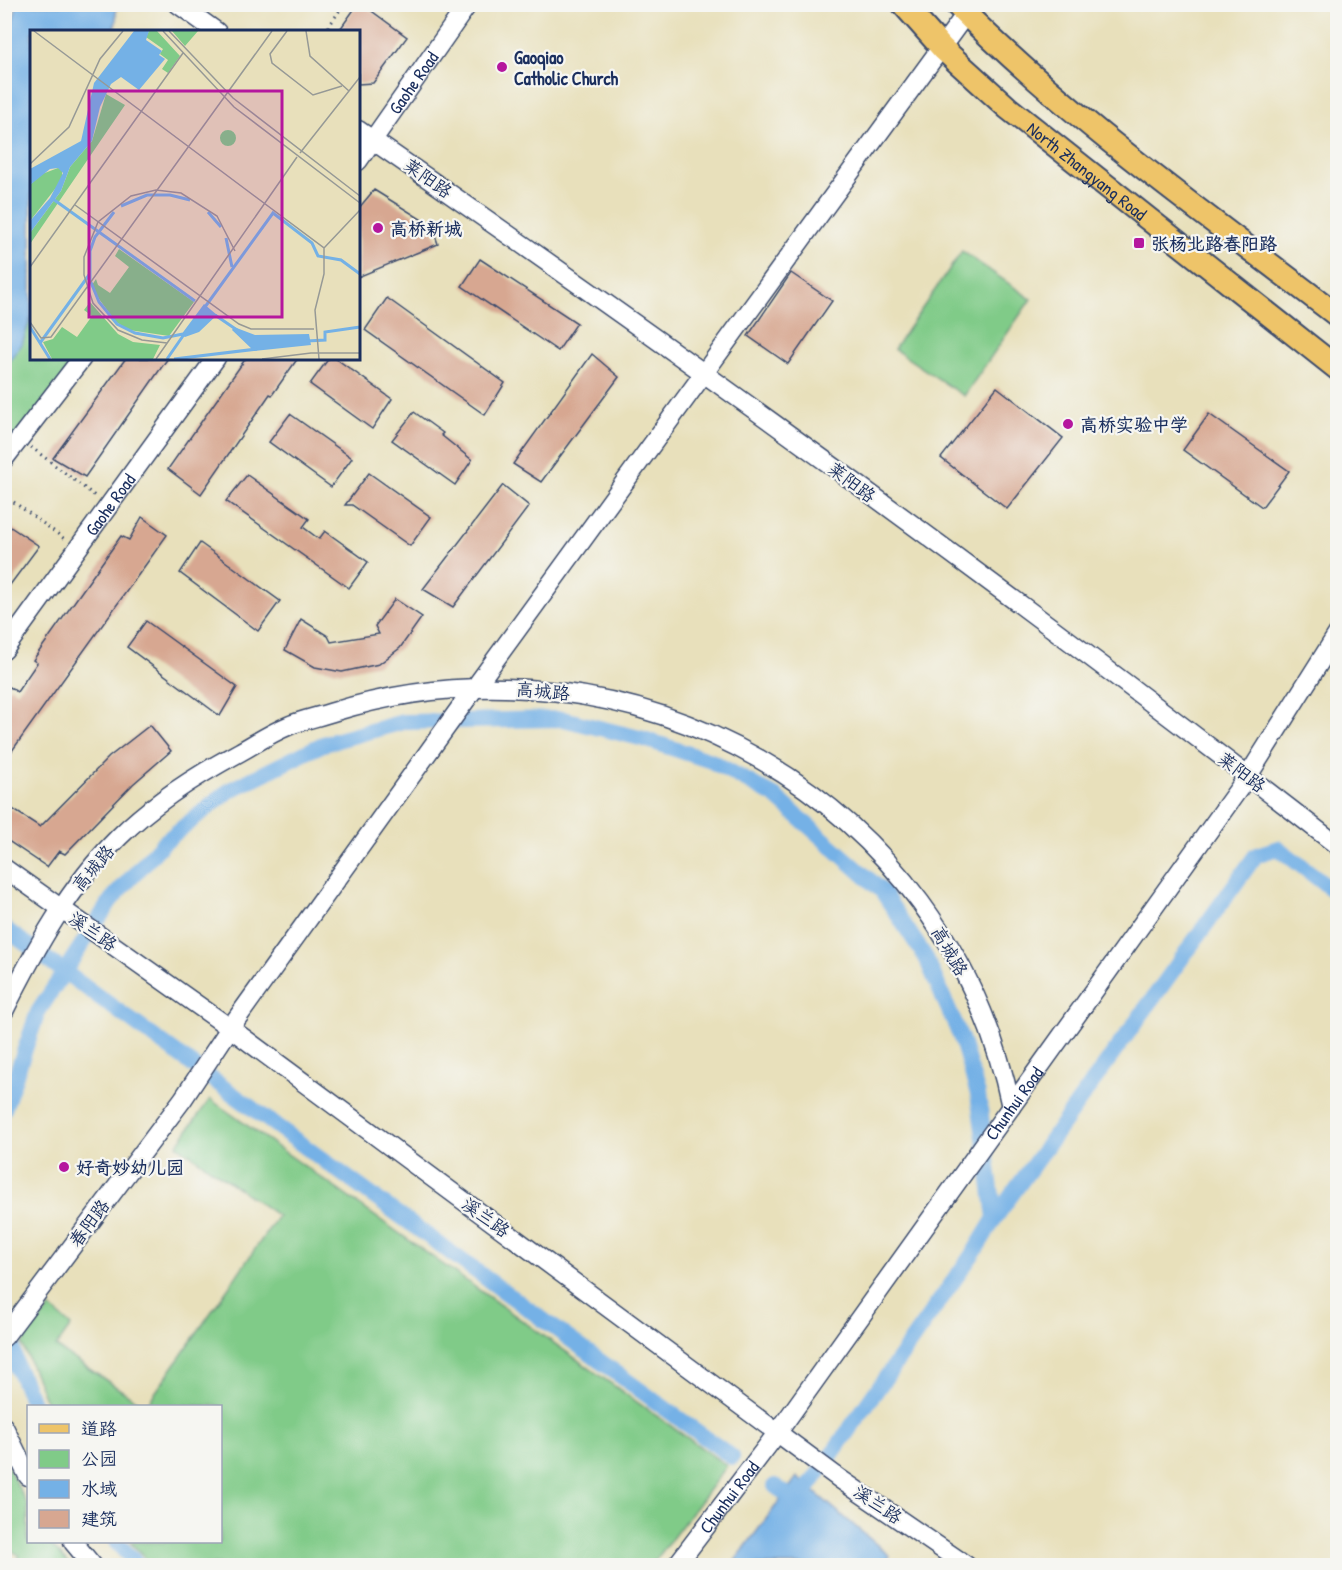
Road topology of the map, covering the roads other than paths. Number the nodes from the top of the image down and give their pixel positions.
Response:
1 (178, 4) edge
2 (468, 4) edge
3 (903, 4) edge
4 (965, 8) edge
5 (214, 30) edge
6 (943, 49) junction
7 (360, 131) edge
8 (374, 140) junction
9 (360, 159) edge
10 (1338, 316) edge
11 (80, 360) edge
12 (215, 360) edge
13 (1338, 369) edge
14 (704, 372) junction
15 (4, 459) edge
16 (1338, 633) edge
17 (4, 650) edge
18 (476, 687) junction
19 (1248, 776) junction
20 (1338, 846) edge
21 (4, 868) edge
22 (60, 908) junction
23 (4, 1011) edge
24 (230, 1028) junction
25 (1011, 1107) junction
26 (4, 1336) edge
27 (4, 1427) edge
28 (778, 1432) junction
29 (27, 1474) edge
30 (74, 1543) edge
31 (93, 1566) edge
32 (676, 1566) edge
33 (967, 1566) edge

1 - 5 street
2 - 8 street, Gaohe Road
3 - 6 main road, North Zhangyang Road
4 - 6 street, 春阳路
4 - 10 main road, North Zhangyang Road
6 - 13 main road, North Zhangyang Road
6 - 14 street, 春阳路
7 - 8 street, 莱阳路
8 - 9 street, Gaohe Road
8 - 14 street, 莱阳路
11 - 15 street
12 - 17 street, Gaohe Road
14 - 18 street, 春阳路
14 - 19 street, 莱阳路
16 - 19 street, Chunhui Road
18 - 22 street, 高城路
18 - 24 street, 春阳路
18 - 25 street, 高城路
19 - 20 street, 莱阳路
19 - 25 street, Chunhui Road
21 - 22 street, 溪兰路
22 - 23 street, 高城路
22 - 24 street, 溪兰路
24 - 26 street, 春阳路
24 - 28 street, 溪兰路
25 - 28 street, Chunhui Road
27 - 29 street
28 - 32 street, Chunhui Road
28 - 33 street, 溪兰路
30 - 31 street

